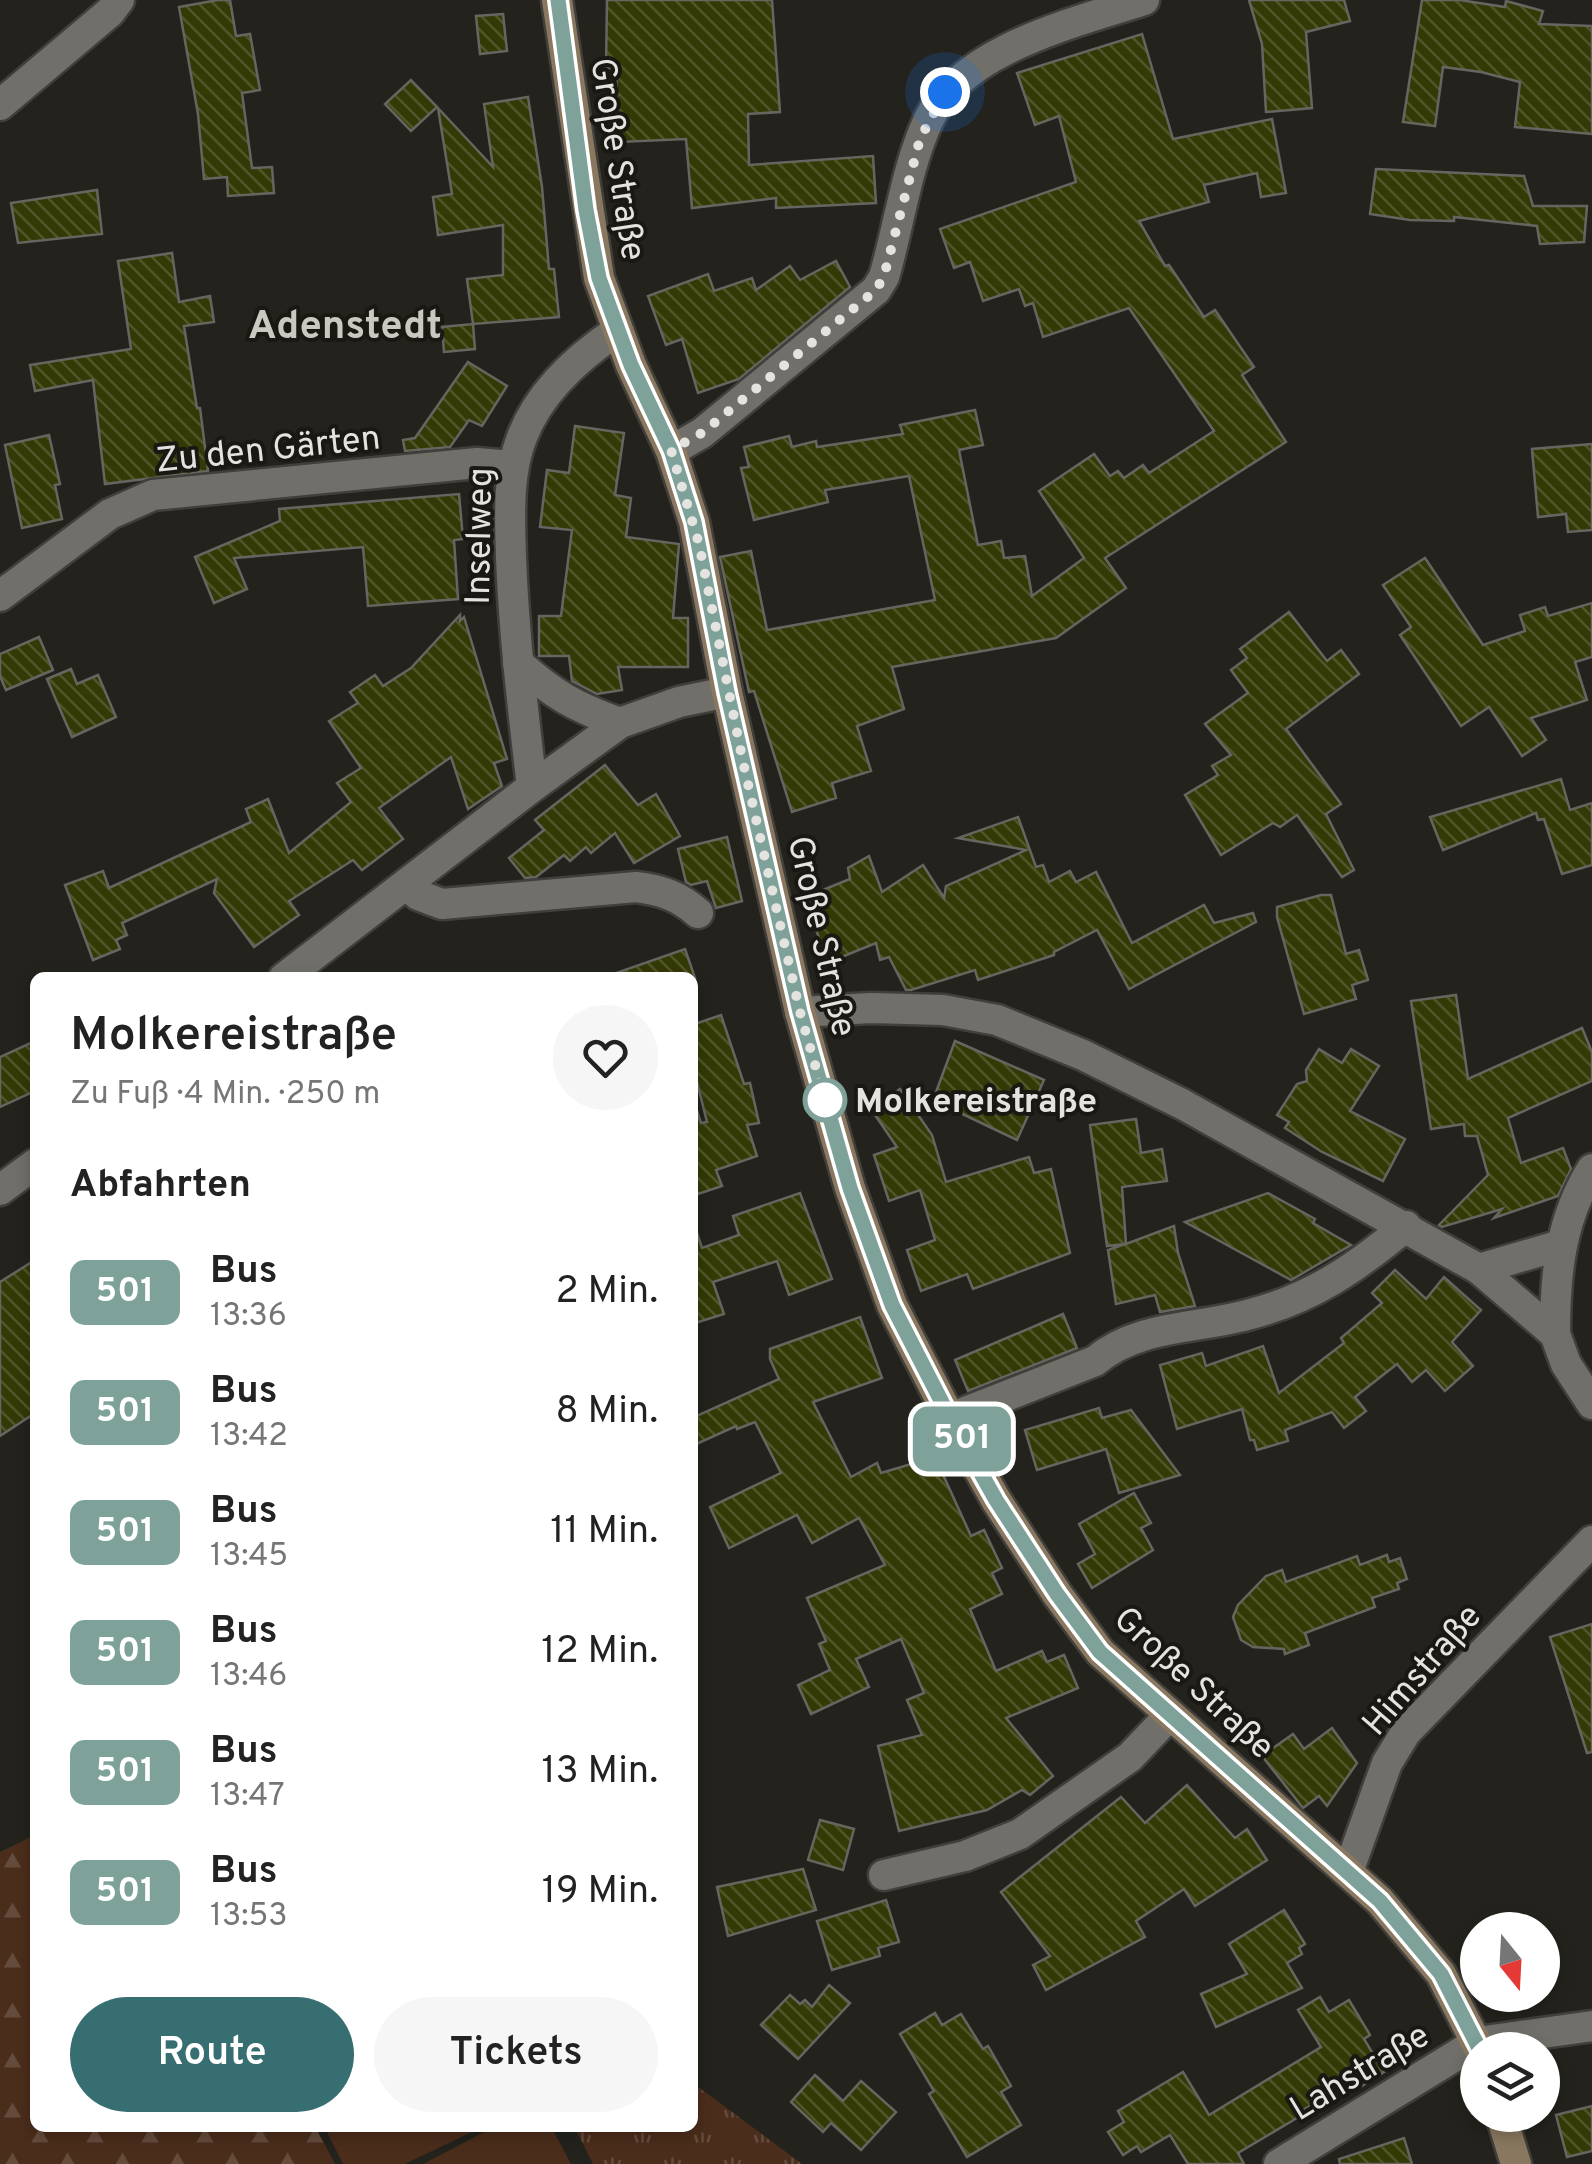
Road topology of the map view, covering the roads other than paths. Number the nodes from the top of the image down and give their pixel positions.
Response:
1 (119, 0) edge
2 (558, 0) edge
3 (1144, 0) edge
4 (0, 105) edge
5 (617, 332) junction
6 (671, 450) junction
7 (513, 466) junction
8 (0, 596) edge
9 (518, 663) junction
10 (727, 692) junction
11 (620, 723) junction
12 (532, 786) junction
13 (446, 854) junction
14 (407, 885) junction
15 (459, 903) junction
16 (698, 913) dead end
17 (292, 972) edge
18 (800, 1012) junction
19 (30, 1168) edge
20 (1592, 1169) edge
21 (0, 1190) edge
22 (1406, 1226) junction
23 (1561, 1245) junction
24 (1479, 1269) junction
25 (1554, 1334) junction
26 (1592, 1404) edge
27 (950, 1418) junction
28 (1592, 1540) edge
29 (1169, 1716) junction
30 (1348, 1872) junction
31 (884, 1875) dead end
32 (1592, 2026) edge
33 (1472, 2032) edge
34 (1558, 2032) edge
35 (1460, 2057) edge
36 (1506, 2132) edge
37 (1279, 2164) edge
38 (1516, 2164) edge

1 - 4 street
2 - 5 main road, Große Straße
3 - 6 street
5 - 6 main road, Große Straße
5 - 7 street, Inselweg
6 - 10 main road, Große Straße
7 - 8 street, Zu den Gärten
7 - 9 street, Inselweg
9 - 11 street
9 - 12 street, Inselweg
10 - 11 street
10 - 18 main road, Große Straße
11 - 12 street
12 - 13 street
13 - 14 street
13 - 15 street
14 - 15 street
14 - 17 street
15 - 16 street
18 - 22 street
18 - 27 main road, Große Straße
19 - 21 street
20 - 23 street
22 - 24 street
22 - 27 street
23 - 24 street
23 - 25 street
24 - 25 street
25 - 26 street
27 - 29 main road, Große Straße
28 - 30 street, Himstraße
29 - 30 main road, Große Straße
29 - 31 street
30 - 33 main road, Große Straße
32 - 34 street
35 - 37 street, Lahstraße
36 - 38 main road

